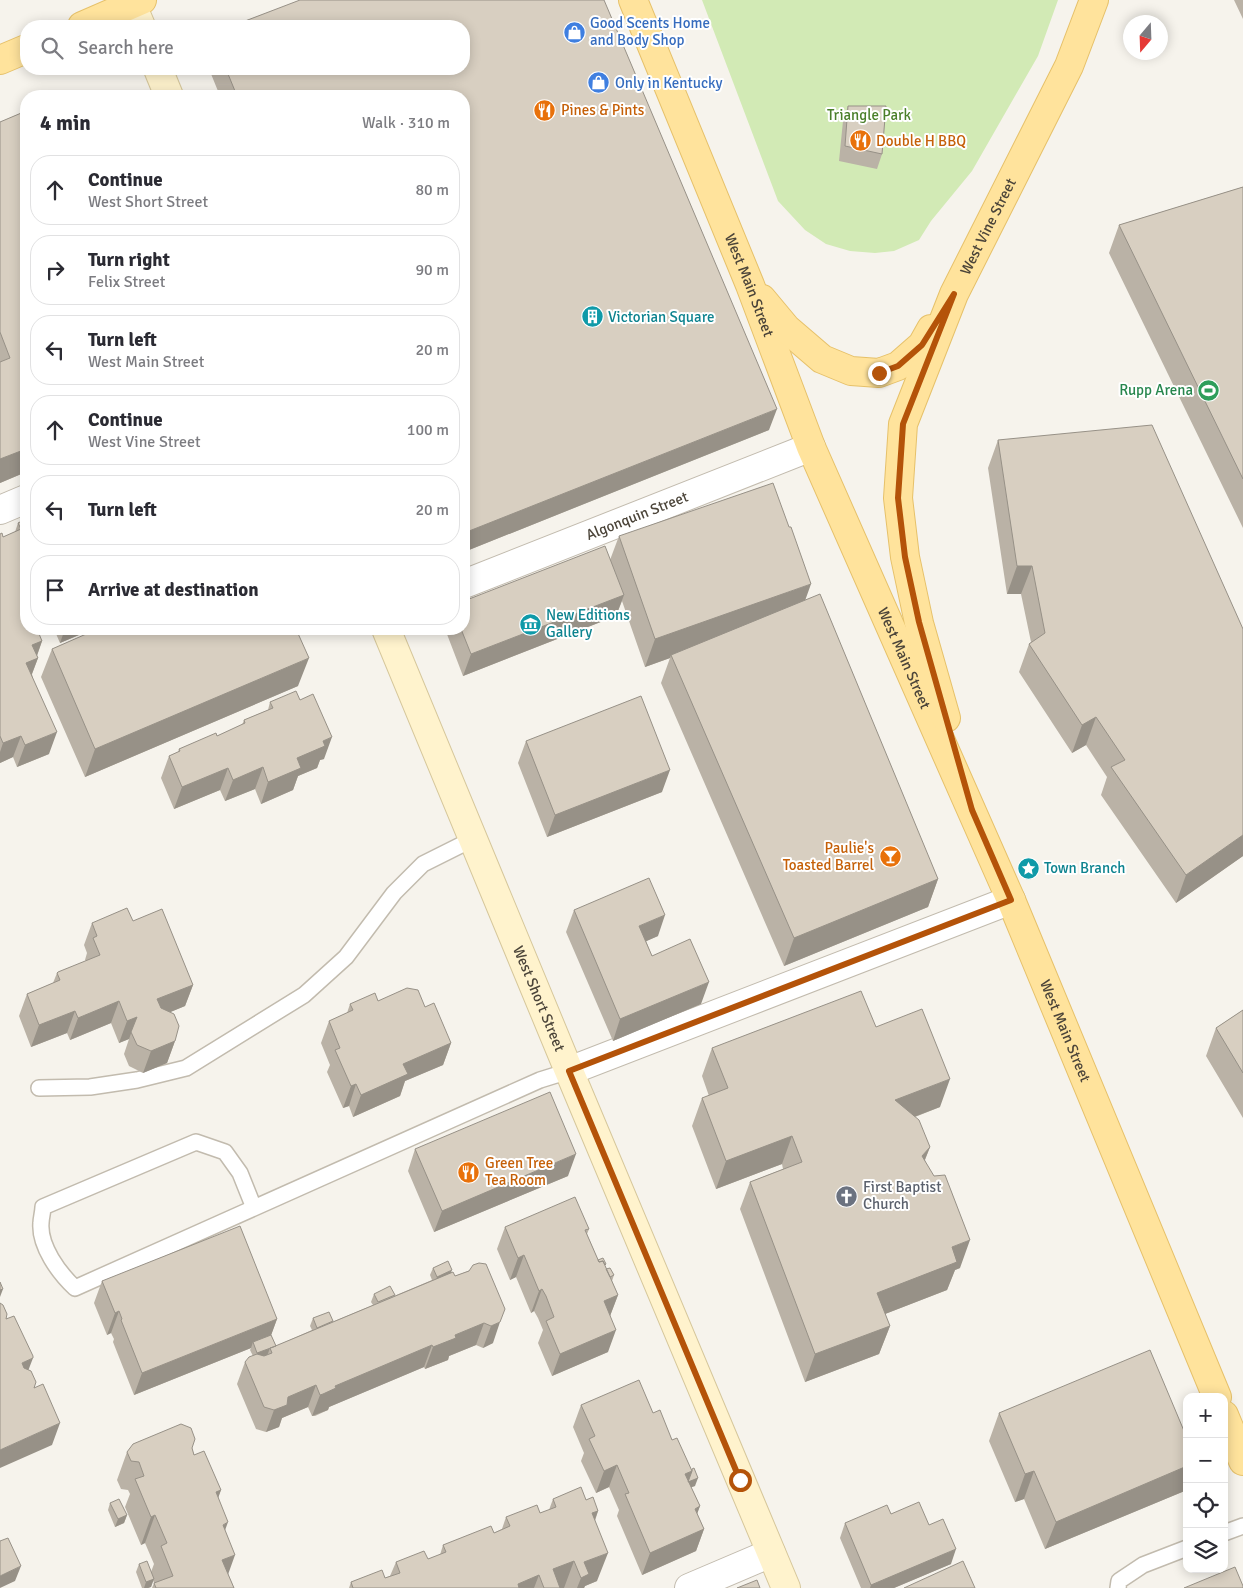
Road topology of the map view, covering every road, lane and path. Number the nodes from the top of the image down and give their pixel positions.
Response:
1 (633, 0) edge
2 (1094, 0) edge
3 (136, 8) edge
4 (100, 20) edge
5 (20, 52) edge
6 (0, 60) edge
7 (160, 75) edge
8 (167, 90) edge
9 (750, 285) junction
10 (954, 294) junction
11 (810, 447) junction
12 (20, 502) edge
13 (0, 510) edge
14 (470, 582) edge
15 (388, 635) edge
16 (972, 810) junction
17 (473, 839) junction
18 (1011, 900) junction
19 (569, 1071) junction
20 (39, 1088) dead end
21 (254, 1208) junction
22 (1215, 1393) edge
23 (1228, 1425) edge
24 (1243, 1461) edge
25 (1243, 1526) edge
26 (1228, 1532) edge
27 (1183, 1550) edge
28 (771, 1553) junction
29 (689, 1588) edge
30 (786, 1588) edge
31 (1118, 1588) edge

1 - 9 main road, West Main Street
2 - 10 main road, West Vine Street
3 - 4 main road
5 - 6 main road
7 - 8 main road
9 - 10 main road
9 - 11 main road, West Main Street
10 - 16 main road, West Vine Street
11 - 14 street, Algonquin Street
11 - 16 main road, West Main Street
12 - 13 street
15 - 17 main road, West Short Street
16 - 18 main road, West Main Street
17 - 19 main road, West Short Street
17 - 20 lane
18 - 19 street
18 - 22 main road, West Main Street
19 - 21 lane
19 - 28 main road, West Short Street
21 - 21 lane
23 - 24 main road
25 - 26 lane
27 - 31 lane
28 - 29 street
28 - 30 main road, West Short Street

